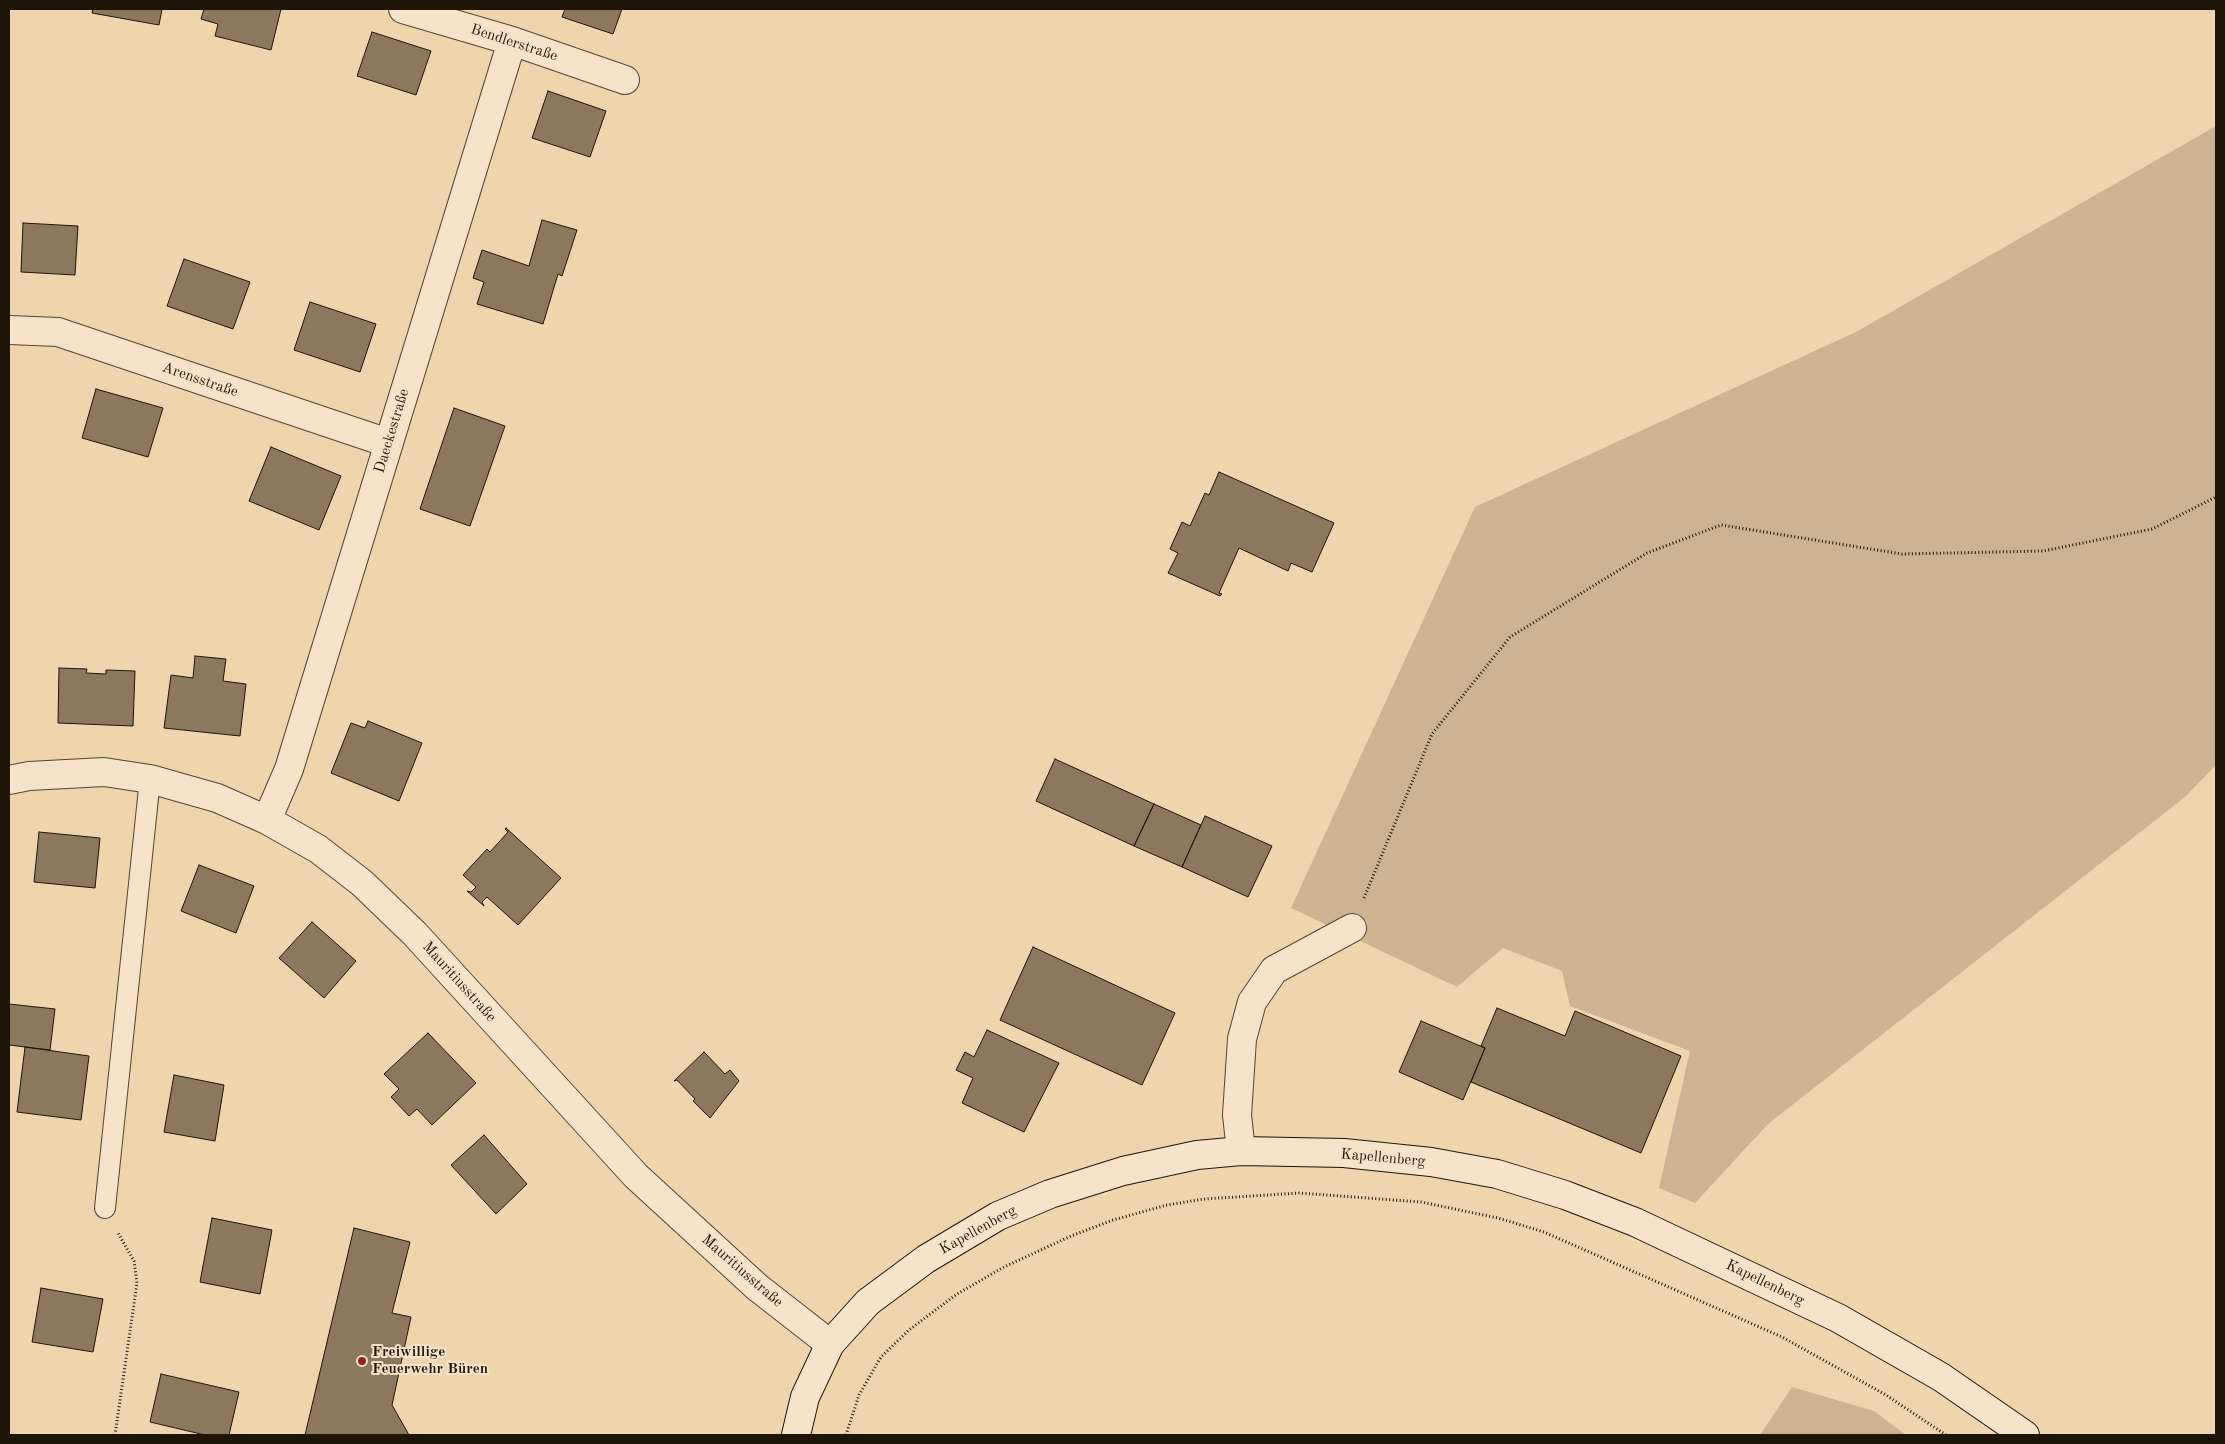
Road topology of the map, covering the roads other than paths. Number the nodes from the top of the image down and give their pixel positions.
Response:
1 (403, 9) edge
2 (512, 41) junction
3 (625, 80) dead end
4 (9, 330) edge
5 (388, 443) junction
6 (150, 779) junction
7 (9, 780) edge
8 (267, 820) junction
9 (1352, 928) road end
10 (1241, 1151) junction
11 (105, 1208) road end
12 (830, 1344) junction
13 (796, 1435) edge
14 (2025, 1435) edge

1 - 2 street, Bendlerstraße
2 - 3 street, Bendlerstraße
2 - 5 street, Daeckestraße
4 - 5 street, Arensstraße
5 - 8 street, Daeckestraße
6 - 7 street, Mauritiusstraße
6 - 8 street, Mauritiusstraße
6 - 11 lane
8 - 12 street, Mauritiusstraße
9 - 10 street
10 - 12 street, Kapellenberg
10 - 14 street, Kapellenberg
12 - 13 street, Kapellenberg

